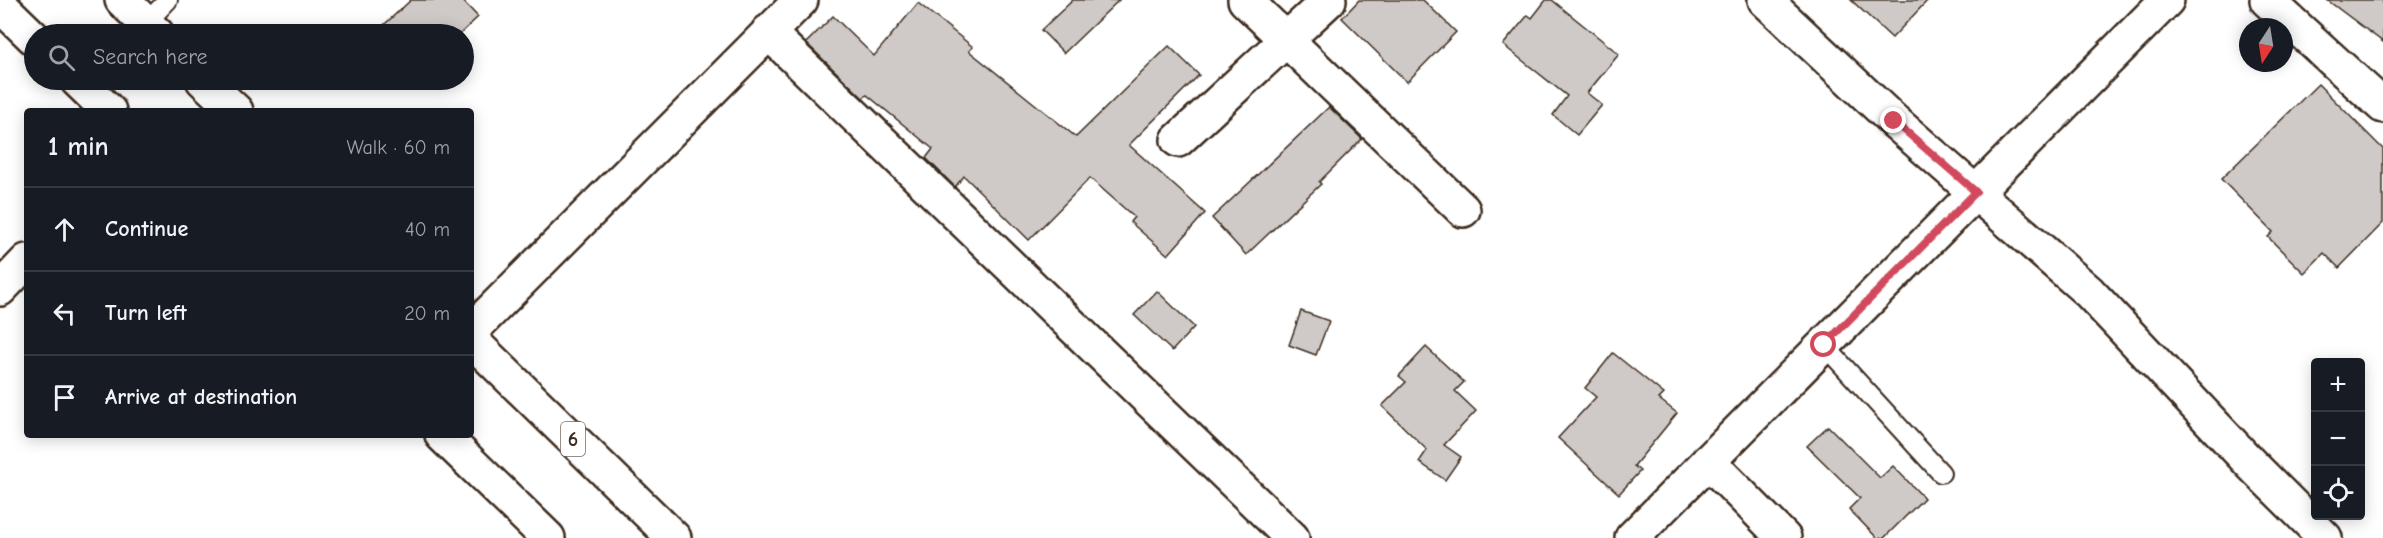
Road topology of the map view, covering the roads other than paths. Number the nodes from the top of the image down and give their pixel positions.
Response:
1 (122, 0) edge
2 (168, 0) edge
3 (801, 0) edge
4 (1245, 0) edge
5 (1329, 0) edge
6 (1765, 0) edge
7 (2167, 0) edge
8 (2267, 0) edge
9 (0, 5) edge
10 (146, 24) edge
11 (154, 24) edge
12 (24, 28) edge
13 (768, 32) junction
14 (1286, 41) junction
15 (87, 90) edge
16 (214, 90) edge
17 (2383, 105) edge
18 (106, 108) edge
19 (233, 108) edge
20 (1178, 140) dead end
21 (1976, 192) junction
22 (1463, 210) dead end
23 (24, 264) edge
24 (0, 289) edge
25 (474, 328) edge
26 (474, 343) edge
27 (1824, 345) junction
28 (445, 438) edge
29 (1708, 461) junction
30 (1941, 473) dead end
31 (548, 538) edge
32 (674, 538) edge
33 (1292, 538) edge
34 (1632, 538) edge
35 (1784, 538) edge
36 (2325, 538) edge

1 - 10 main road
2 - 11 lane
3 - 13 main road
4 - 14 main road
5 - 14 main road
6 - 21 main road
7 - 21 main road
8 - 17 main road
9 - 12 main road
13 - 25 main road
13 - 33 main road
14 - 20 main road
14 - 22 main road
15 - 18 main road
16 - 19 main road
21 - 27 main road
21 - 36 main road
23 - 24 main road
26 - 32 main road, 6
27 - 29 main road
27 - 30 lane
28 - 31 main road
29 - 34 main road
29 - 35 main road

